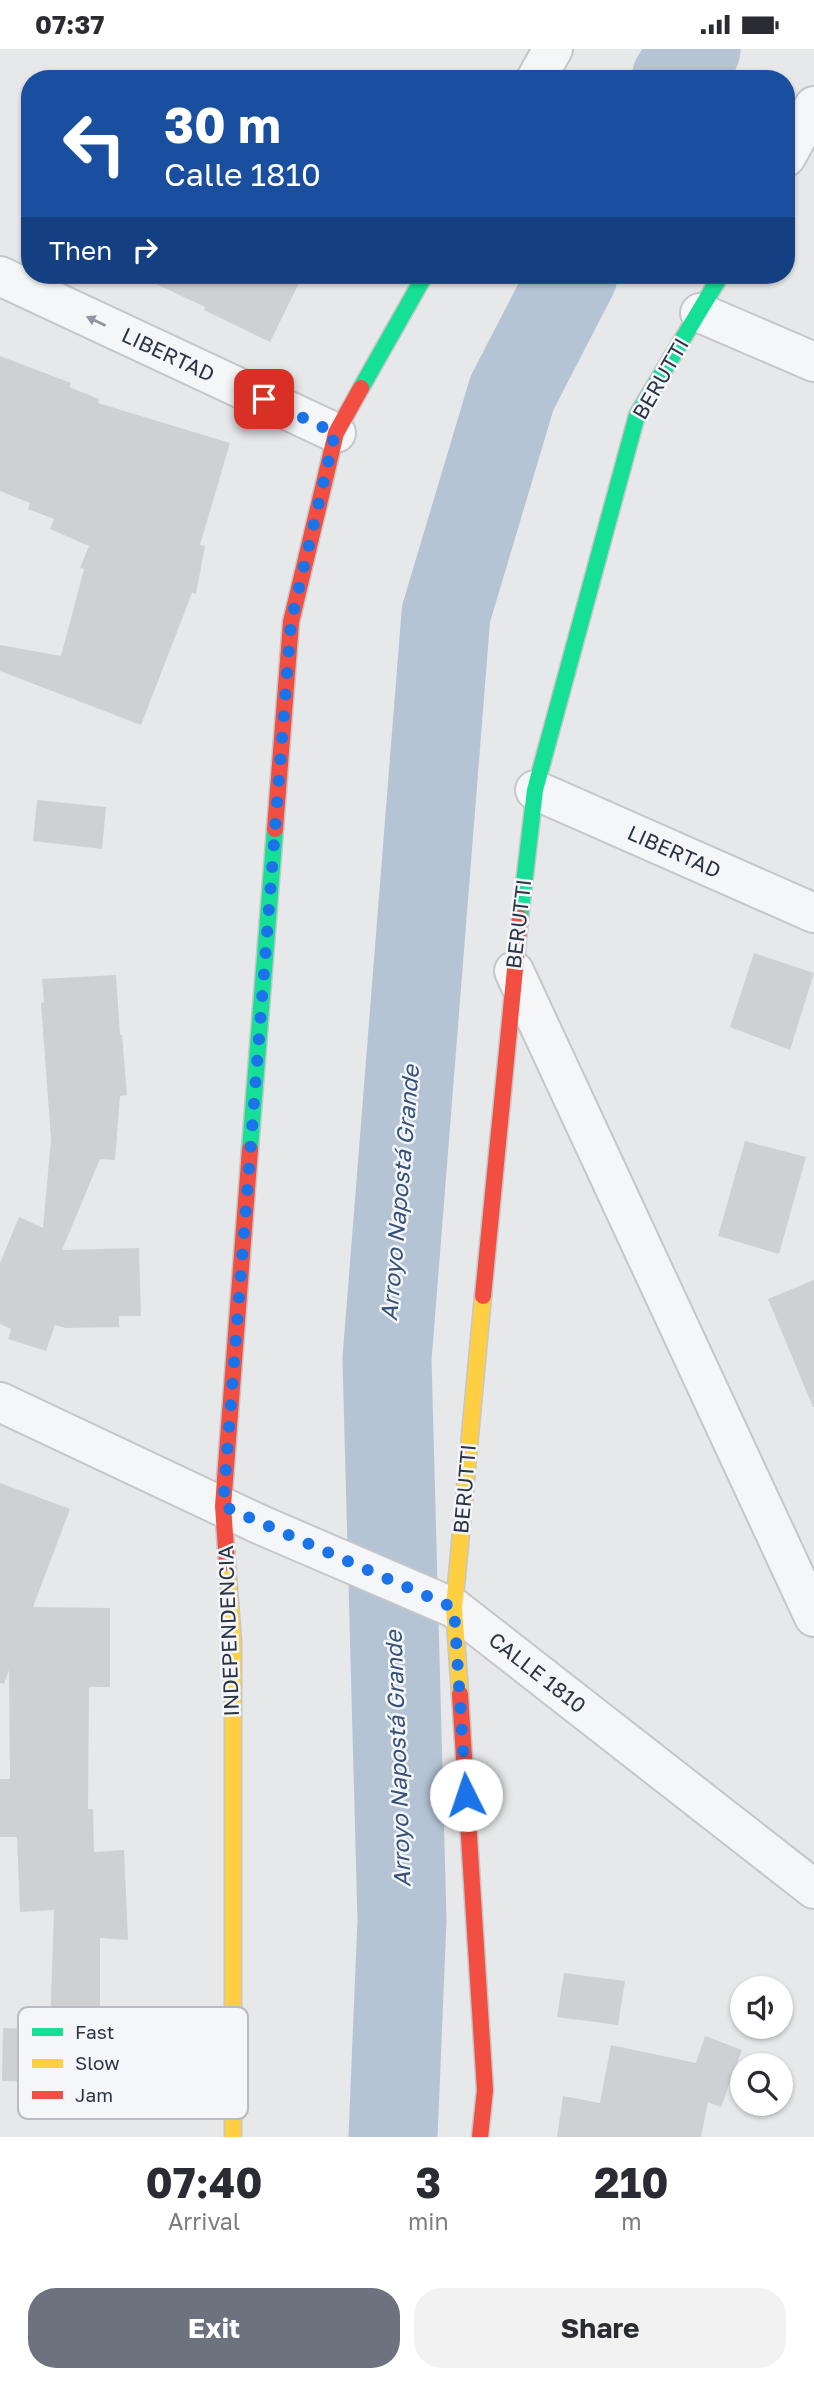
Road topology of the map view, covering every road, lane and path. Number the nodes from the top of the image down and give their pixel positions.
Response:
1 (553, 49) edge
2 (541, 70) edge
3 (814, 106) edge
4 (795, 141) edge
5 (0, 276) edge
6 (420, 284) edge
7 (716, 284) edge
8 (700, 313) junction
9 (814, 362) edge
10 (335, 433) junction
11 (535, 790) junction
12 (814, 913) edge
13 (514, 971) junction
14 (0, 1402) edge
15 (223, 1506) junction
16 (454, 1608) junction
17 (814, 1617) edge
18 (814, 1889) edge
19 (233, 2007) edge
20 (233, 2119) edge
21 (233, 2137) edge
22 (480, 2137) edge

1 - 2 street
3 - 4 street
10 -> 5 street, LIBERTAD
6 - 10 street, INDEPENDENCIA
7 - 8 street, BERUTTI
8 - 9 street
8 - 11 street, BERUTTI
10 - 15 street, INDEPENDENCIA
11 - 12 street, LIBERTAD
11 - 13 street, BERUTTI
13 - 16 street, BERUTTI
13 - 17 street
14 - 15 street, CALLE 1810
15 - 16 street, CALLE 1810
15 - 19 street, INDEPENDENCIA
16 - 18 street, CALLE 1810
16 - 22 street, BERUTTI
20 - 21 street, INDEPENDENCIA

